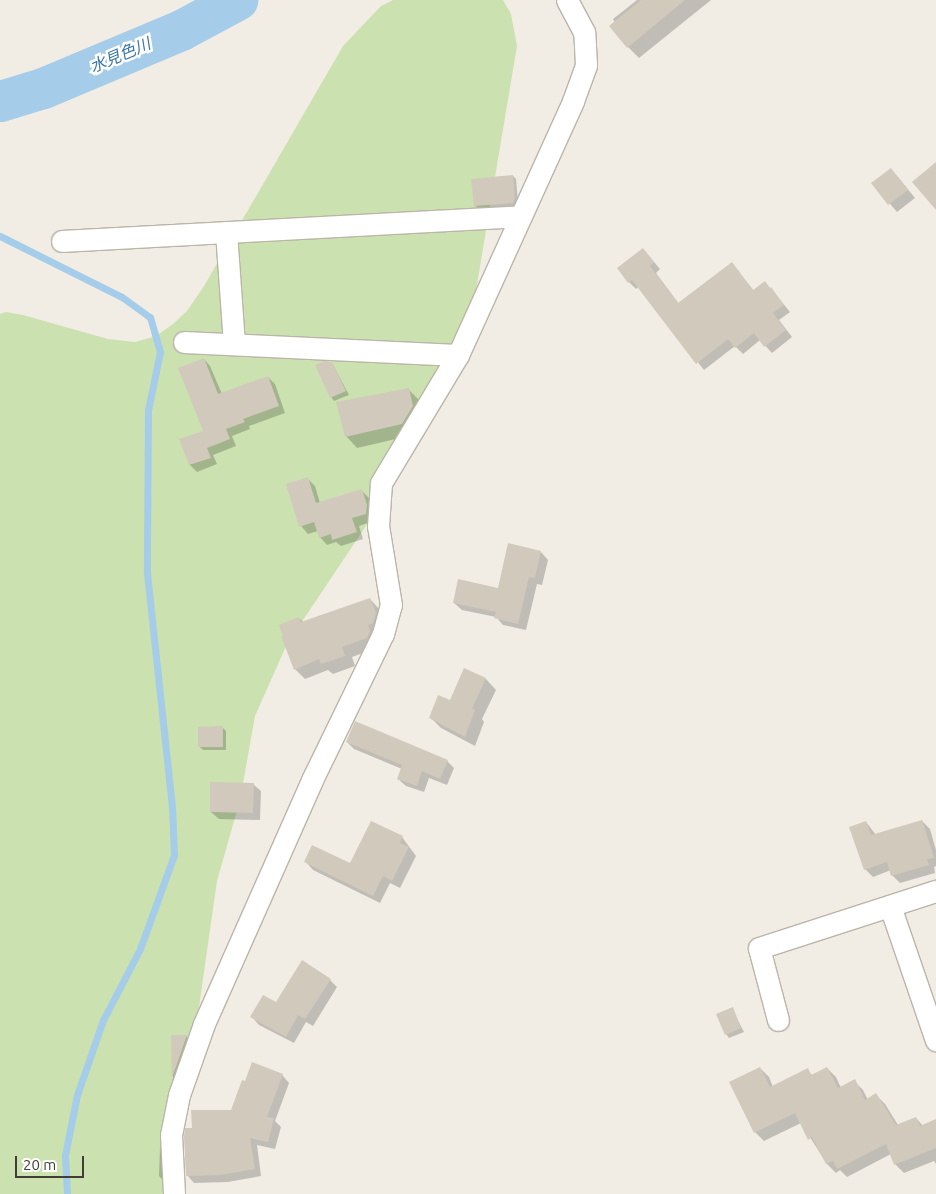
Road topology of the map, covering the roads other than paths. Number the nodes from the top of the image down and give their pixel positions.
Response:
1 (567, 0) edge
2 (520, 216) junction
3 (226, 232) junction
4 (62, 241) dead end
5 (184, 342) dead end
6 (234, 344) junction
7 (458, 355) junction
8 (936, 890) edge
9 (890, 906) junction
10 (778, 1020) dead end
11 (936, 1040) edge
12 (174, 1194) edge

1 - 2 street
2 - 3 street
2 - 7 street
3 - 4 street
3 - 6 street
5 - 6 street
6 - 7 street
7 - 12 street
8 - 9 street
9 - 10 street
9 - 11 street

